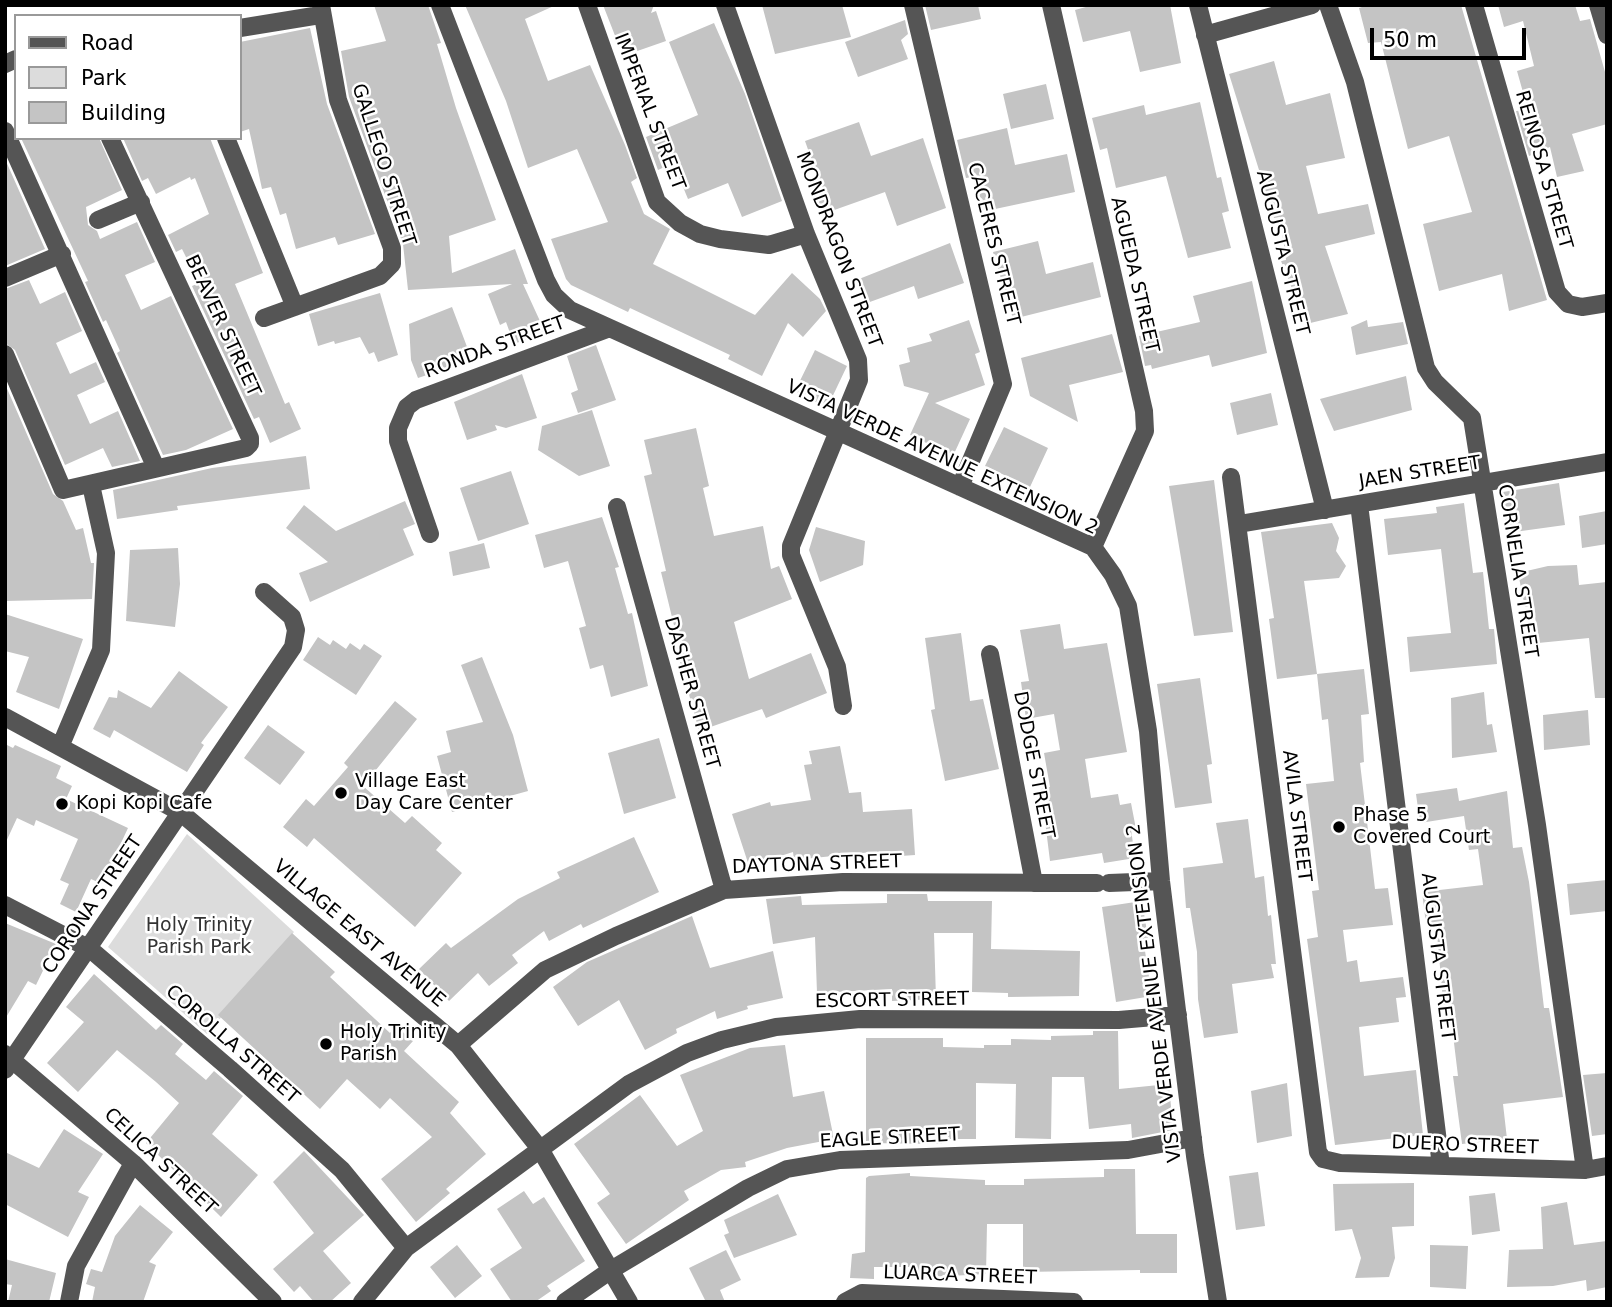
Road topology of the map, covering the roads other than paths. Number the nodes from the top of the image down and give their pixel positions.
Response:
1 (440, 5) edge
2 (587, 5) edge
3 (913, 5) edge
4 (1051, 5) edge
5 (1198, 5) edge
6 (1312, 5) edge
7 (1328, 5) edge
8 (1474, 5) edge
9 (1598, 5) edge
10 (728, 6) edge
11 (320, 10) edge
12 (242, 29) edge
13 (1205, 35) junction
14 (1607, 36) edge
15 (5, 131) edge
16 (111, 140) edge
17 (227, 140) edge
18 (141, 202) junction
19 (98, 220) dead end
20 (806, 234) junction
21 (61, 254) junction
22 (5, 278) edge
23 (1607, 303) edge
24 (295, 307) junction
25 (264, 318) dead end
26 (607, 328) junction
27 (5, 354) edge
28 (839, 433) junction
29 (1607, 462) edge
30 (156, 468) junction
31 (1231, 477) dead end
32 (1482, 484) junction
33 (91, 485) junction
34 (960, 487) junction
35 (1359, 504) junction
36 (617, 507) dead end
37 (1325, 510) junction
38 (1239, 524) junction
39 (430, 534) dead end
40 (1093, 547) junction
41 (264, 592) dead end
42 (990, 654) dead end
43 (843, 706) dead end
44 (5, 717) edge
45 (61, 747) junction
46 (180, 812) junction
47 (1161, 881) junction
48 (1034, 883) junction
49 (724, 890) junction
50 (5, 905) edge
51 (90, 950) junction
52 (1178, 1015) junction
53 (458, 1045) junction
54 (8, 1061) edge
55 (1193, 1138) junction
56 (540, 1149) junction
57 (1323, 1159) joint
58 (133, 1163) junction
59 (1441, 1166) junction
60 (1607, 1166) edge
61 (1585, 1170) junction
62 (406, 1248) junction
63 (611, 1270) junction
64 (69, 1302) edge
65 (273, 1302) edge
66 (362, 1302) edge
67 (565, 1302) edge
68 (629, 1302) edge
69 (845, 1302) edge
70 (1074, 1302) edge
71 (1218, 1302) edge

1 - 26 street, VISTA VERDE AVENUE EXTENSION 2
2 - 20 street, IMPERIAL STREET
3 - 34 street, CACERES STREET
4 - 40 street, AGUEDA STREET
5 - 13 street, AUGUSTA STREET
6 - 13 street
7 - 32 street, CORNELIA STREET
8 - 23 street, REINOSA STREET
9 - 14 street
10 - 20 street, MONDRAGON STREET
11 - 12 street, GALLEGO STREET
11 - 24 street, GALLEGO STREET
13 - 37 street, AUGUSTA STREET
15 - 21 street
16 - 18 street, BEAVER STREET
17 - 24 street
18 - 19 street
18 - 30 street, BEAVER STREET
20 - 28 street, MONDRAGON STREET
21 - 22 street
21 - 30 street
24 - 25 street, GALLEGO STREET
26 - 28 street, VISTA VERDE AVENUE EXTENSION 2
26 - 39 street, RONDA STREET
27 - 33 street, BEAVER STREET
28 - 34 street, VISTA VERDE AVENUE EXTENSION 2
28 - 43 street, MONDRAGON STREET
29 - 32 street, JAEN STREET
30 - 33 street, BEAVER STREET
31 - 38 street, AVILA STREET
32 - 35 street, JAEN STREET
32 - 61 street, CORNELIA STREET
33 - 45 street
34 - 40 street, VISTA VERDE AVENUE EXTENSION 2
35 - 37 street, JAEN STREET
35 - 59 street, AUGUSTA STREET
36 - 49 street, DASHER STREET
37 - 38 street, JAEN STREET
38 - 57 street, AVILA STREET
40 - 47 street, VISTA VERDE AVENUE EXTENSION 2
41 - 46 street, CORONA STREET
42 - 48 street, DODGE STREET
44 - 45 street, VILLAGE EAST AVENUE
45 - 46 street, VILLAGE EAST AVENUE
46 - 51 street, CORONA STREET
46 - 53 street, VILLAGE EAST AVENUE
47 - 48 street, DAYTONA STREET
47 - 52 street, VISTA VERDE AVENUE EXTENSION 2
48 - 49 street, DAYTONA STREET
49 - 53 street, DAYTONA STREET
50 - 51 street, COROLLA STREET
51 - 54 street, CORONA STREET
51 - 62 street, COROLLA STREET
52 - 55 street, VISTA VERDE AVENUE EXTENSION 2
52 - 56 street, ESCORT STREET
53 - 56 street, VILLAGE EAST AVENUE
54 - 58 street, CELICA STREET
55 - 63 street, EAGLE STREET
55 - 71 street, VISTA VERDE AVENUE EXTENSION 2
56 - 62 street, ESCORT STREET
56 - 63 street, VILLAGE EAST AVENUE
57 - 59 street, DUERO STREET
58 - 64 street
58 - 65 street, CELICA STREET
59 - 61 street, DUERO STREET
60 - 61 street, DUERO STREET
62 - 66 street, ESCORT STREET
63 - 67 street, EAGLE STREET
63 - 68 street, VILLAGE EAST AVENUE
69 - 70 street, LUARCA STREET

